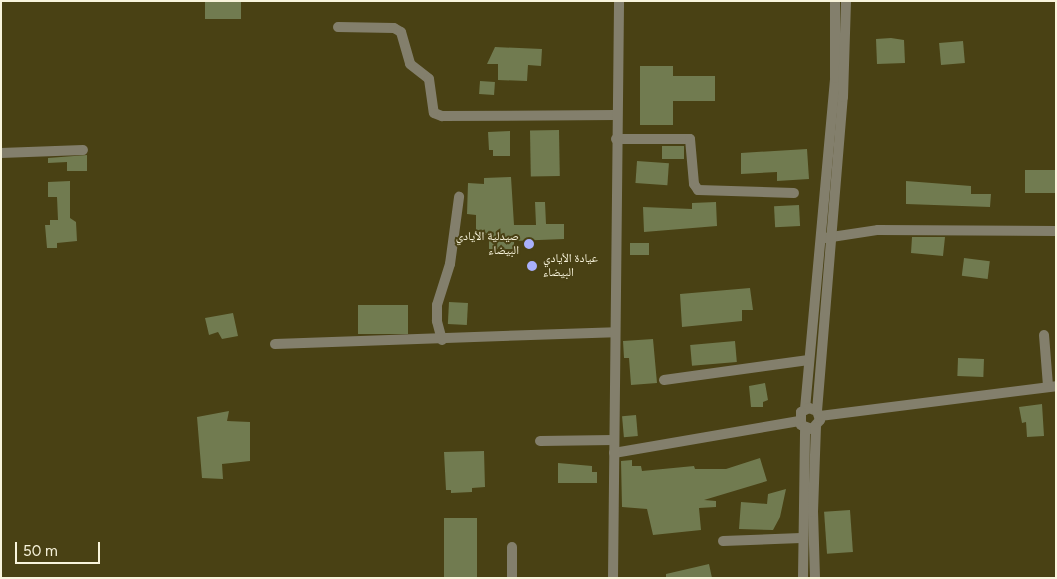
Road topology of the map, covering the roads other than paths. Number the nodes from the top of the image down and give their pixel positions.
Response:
1 (619, 1) edge
2 (834, 1) edge
3 (846, 1) edge
4 (338, 27) dead end
5 (616, 115) junction
6 (616, 139) junction
7 (83, 150) dead end
8 (1, 153) edge
9 (794, 193) dead end
10 (458, 197) dead end
11 (1056, 231) edge
12 (826, 238) junction
13 (615, 332) junction
14 (1044, 335) dead end
15 (442, 340) junction
16 (276, 344) dead end
17 (809, 360) junction
18 (664, 380) dead end
19 (1052, 386) edge
20 (805, 409) junction
21 (818, 413) junction
22 (802, 424) junction
23 (816, 427) junction
24 (613, 440) junction
25 (540, 441) dead end
26 (614, 454) junction
27 (801, 538) junction
28 (723, 541) dead end
29 (512, 547) dead end
30 (814, 565) junction
31 (802, 566) junction
32 (512, 578) edge
33 (613, 578) edge
34 (803, 578) edge
35 (815, 578) edge

1 - 5 street
2 - 12 street
3 - 12 street
4 - 5 street
5 - 6 street
6 - 9 street
6 - 13 street
7 - 8 street
10 - 15 street
11 - 12 street
12 - 17 street
12 - 21 street
13 - 15 street
13 - 24 street
14 - 19 street
15 - 16 street
17 - 18 street
17 - 20 street
19 - 21 street
20 - 21 street
20 - 22 street
21 - 23 street
22 - 23 street
22 - 26 street
22 - 27 street
23 - 30 street
24 - 25 street
24 - 26 street
26 - 33 street
27 - 28 street
27 - 31 street
29 - 32 street
30 - 31 street
30 - 35 street
31 - 34 street

